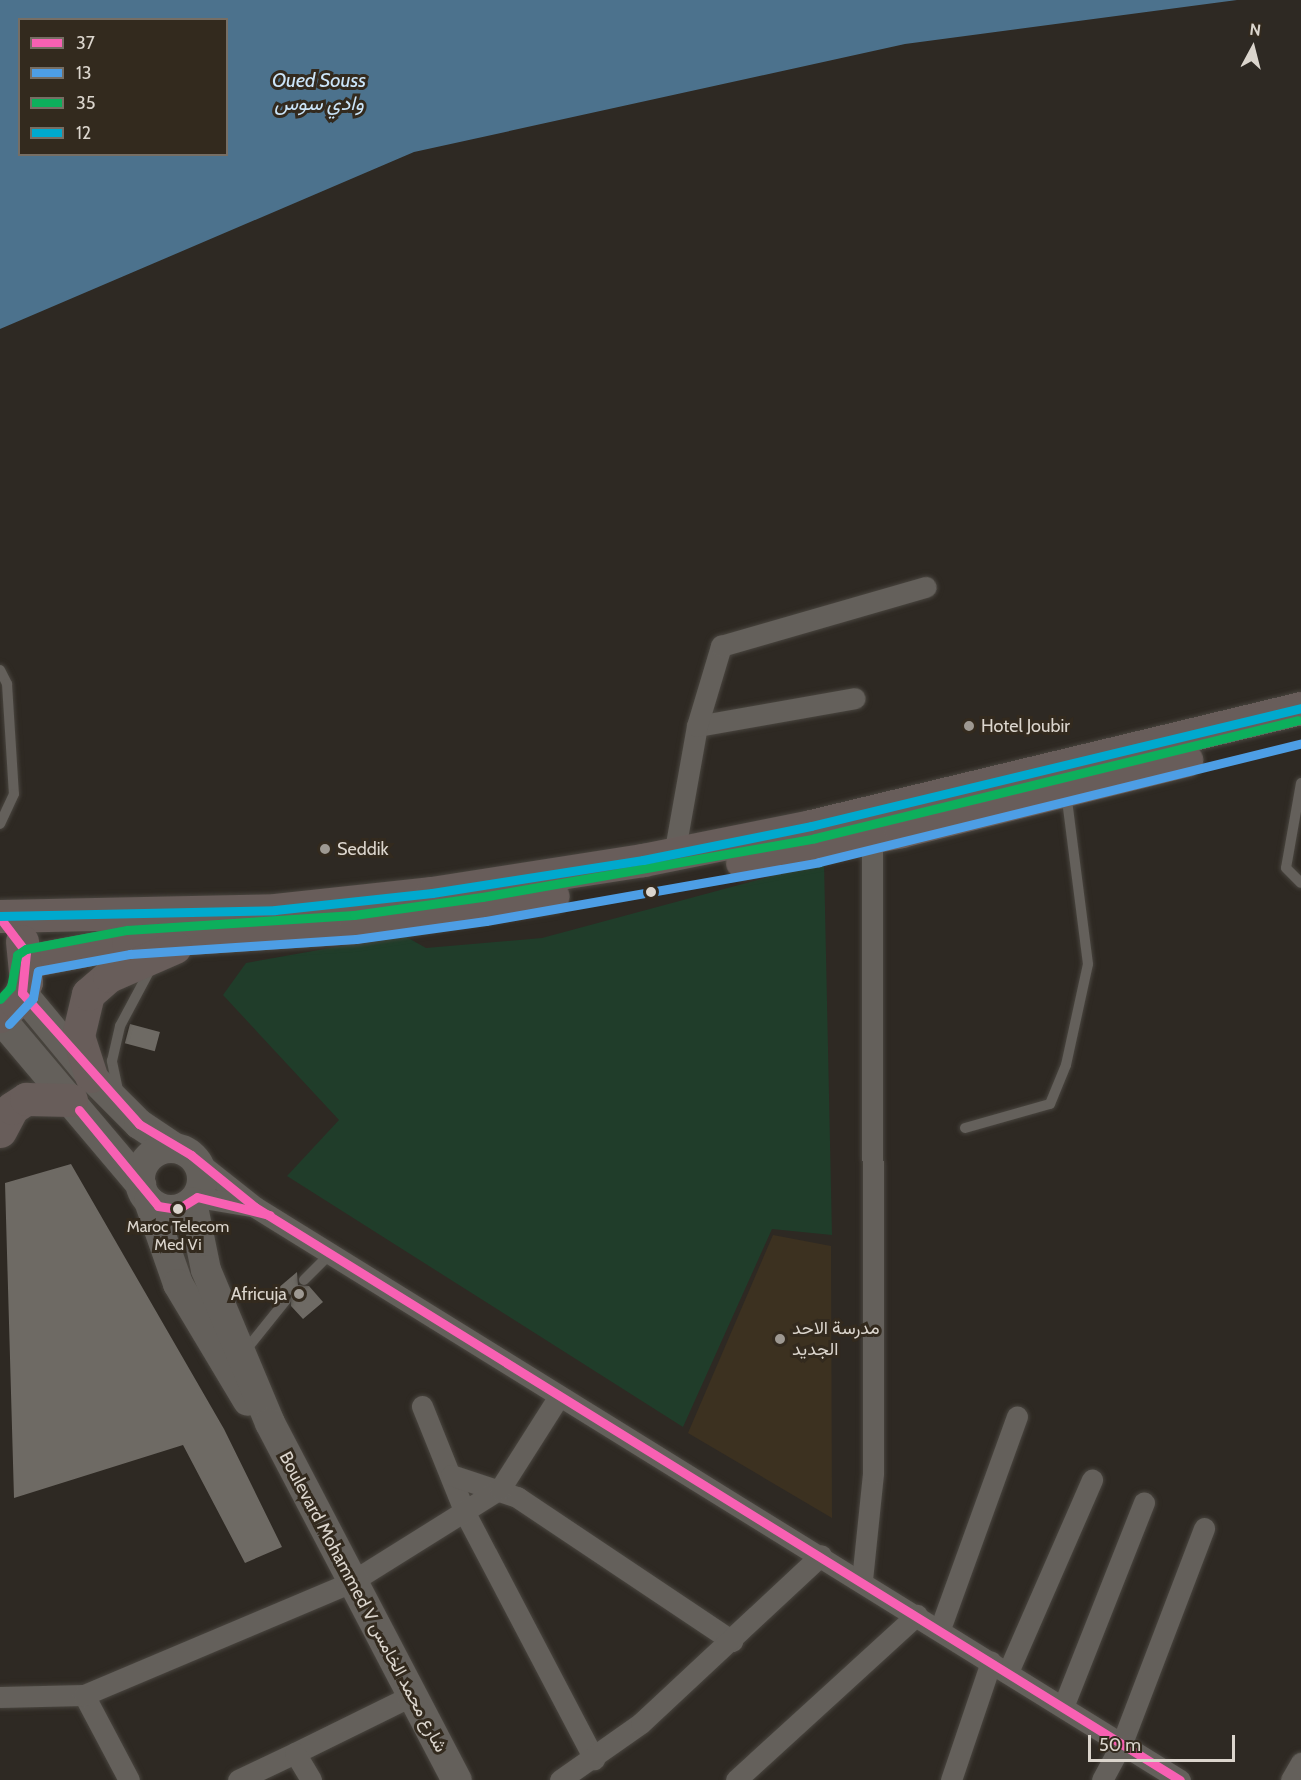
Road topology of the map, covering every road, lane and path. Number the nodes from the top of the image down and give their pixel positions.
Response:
1 (926, 587) dead end
2 (0, 669) edge
3 (855, 698) dead end
4 (1301, 708) edge
5 (697, 726) junction
6 (1301, 732) edge
7 (1301, 783) edge
8 (1065, 789) junction
9 (0, 824) edge
10 (872, 824) junction
11 (674, 855) junction
12 (1301, 883) edge
13 (0, 917) edge
14 (193, 939) junction
15 (155, 956) junction
16 (28, 961) junction
17 (22, 993) junction
18 (0, 1017) edge
19 (81, 1088) junction
20 (126, 1110) junction
21 (964, 1128) dead end
22 (0, 1131) edge
23 (186, 1155) junction
24 (145, 1193) junction
25 (195, 1200) junction
26 (255, 1207) junction
27 (331, 1253) junction
28 (304, 1280) dead end
29 (286, 1300) dead end
30 (244, 1354) junction
31 (559, 1396) junction
32 (422, 1406) dead end
33 (1017, 1416) dead end
34 (270, 1423) junction
35 (451, 1475) junction
36 (1092, 1480) dead end
37 (500, 1489) junction
38 (1144, 1502) dead end
39 (465, 1513) junction
40 (1204, 1528) dead end
41 (821, 1555) junction
42 (862, 1580) junction
43 (351, 1582) junction
44 (917, 1615) junction
45 (940, 1629) junction
46 (732, 1641) junction
47 (1000, 1667) junction
48 (84, 1695) junction
49 (0, 1696) edge
50 (411, 1696) junction
51 (1063, 1707) junction
52 (1122, 1743) junction
53 (295, 1753) junction
54 (594, 1759) junction
55 (1301, 1763) edge
56 (129, 1780) edge
57 (238, 1780) edge
58 (311, 1780) edge
59 (458, 1780) edge
60 (560, 1780) edge
61 (736, 1780) edge
62 (951, 1780) edge
63 (1102, 1780) edge
64 (1180, 1780) edge
65 (1291, 1780) edge

1 - 5 street
2 - 9 lane
3 - 5 street
4 - 10 main road
5 - 11 street
6 - 8 main road
7 - 12 lane
8 - 10 main road
8 - 21 lane
10 - 11 main road
10 - 14 main road
10 - 42 street
11 - 13 main road
13 - 16 main road
14 - 15 main road
14 - 16 main road
15 - 19 main road
15 - 20 lane
16 - 17 main road
17 - 18 main road
17 - 19 main road, Boulevard Mohammed V شارع محمد الخامس
18 - 19 main road, Boulevard Mohammed V شارع محمد الخامس
19 - 20 main road, Boulevard Mohammed V شارع محمد الخامس
19 - 22 main road
19 - 24 main road, Boulevard Mohammed V شارع محمد الخامس
20 - 23 main road, Boulevard Mohammed V شارع محمد الخامس
23 - 24 main road
23 - 25 main road
23 - 26 street
24 - 25 main road
24 - 34 main road, Boulevard Mohammed V شارع محمد الخامس
25 - 26 street
25 - 30 main road, Boulevard Mohammed V شارع محمد الخامس
26 - 27 street
27 - 28 lane
27 - 31 street
29 - 30 lane
30 - 34 main road, Boulevard Mohammed V شارع محمد الخامس
31 - 37 street
31 - 41 street
32 - 35 street
33 - 45 street
34 - 43 main road, Boulevard Mohammed V شارع محمد الخامس
35 - 37 street
35 - 39 street
36 - 47 street
37 - 39 street
37 - 46 street
38 - 51 street
39 - 43 street
39 - 54 street
40 - 52 street
41 - 42 street
41 - 46 street
42 - 44 street
43 - 48 street
43 - 50 main road, Boulevard Mohammed V شارع محمد الخامس
44 - 45 street
44 - 61 street
45 - 47 street
46 - 54 street
47 - 51 street
47 - 62 street
48 - 49 street
48 - 56 street
50 - 53 street
50 - 59 main road, Boulevard Mohammed V شارع محمد الخامس
51 - 52 street
52 - 63 street
52 - 64 street
53 - 57 street
53 - 58 street
54 - 60 street
55 - 65 street

